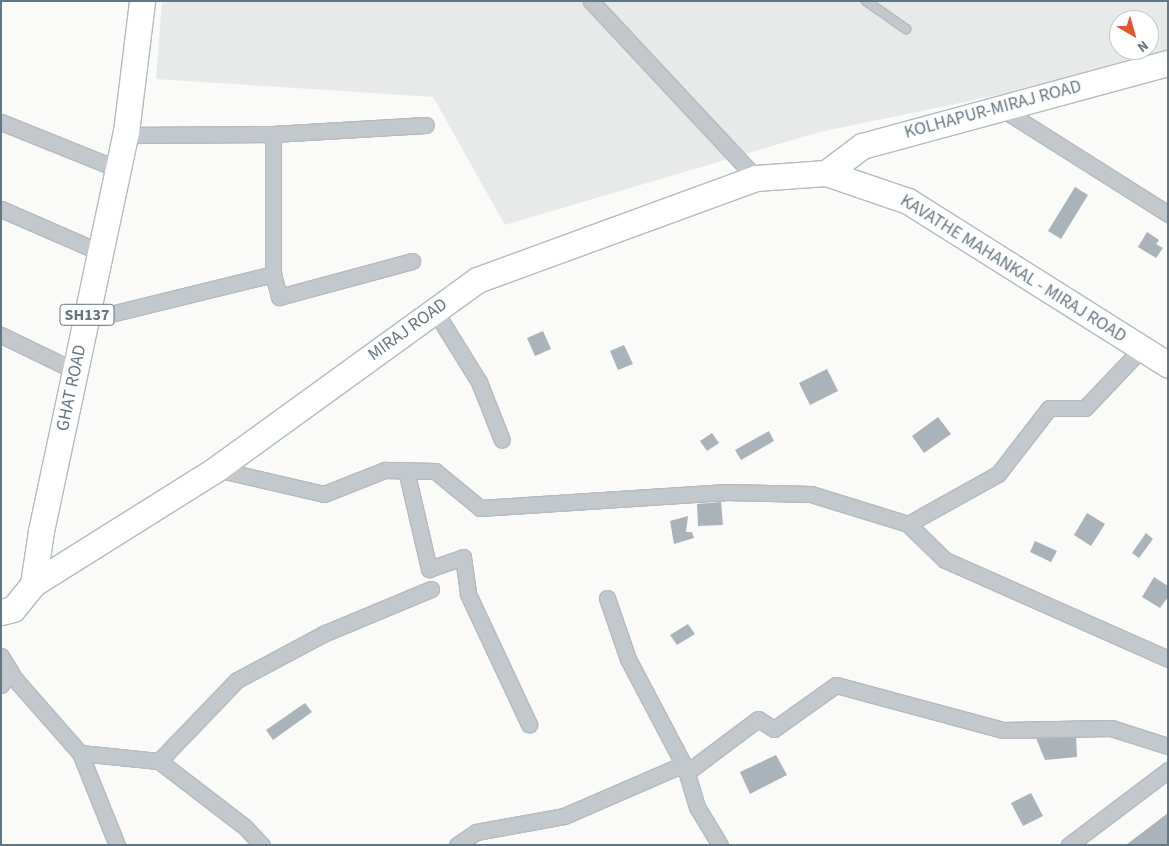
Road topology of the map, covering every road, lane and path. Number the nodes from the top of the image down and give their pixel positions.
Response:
1 (142, 1) edge
2 (591, 1) edge
3 (866, 1) edge
4 (906, 29) dead end
5 (1164, 67) edge
6 (999, 107) junction
7 (1, 122) edge
8 (426, 125) dead end
9 (273, 134) junction
10 (125, 135) junction
11 (118, 169) junction
12 (826, 173) junction
13 (756, 178) junction
14 (1, 209) edge
15 (1168, 214) edge
16 (100, 252) junction
17 (412, 261) dead end
18 (273, 274) junction
19 (435, 311) junction
20 (86, 320) junction
21 (1, 335) edge
22 (1142, 348) junction
23 (1168, 365) edge
24 (75, 371) junction
25 (502, 440) dead end
26 (216, 469) junction
27 (406, 470) junction
28 (908, 524) junction
29 (33, 584) junction
30 (430, 590) dead end
31 (607, 598) dead end
32 (1, 612) edge
33 (1, 656) edge
34 (1168, 659) edge
35 (10, 671) junction
36 (1, 685) edge
37 (529, 724) dead end
38 (1168, 746) edge
39 (80, 753) junction
40 (158, 762) junction
41 (685, 767) junction
42 (1168, 770) edge
43 (117, 845) edge
44 (262, 845) edge
45 (457, 845) edge
46 (720, 845) edge
47 (1069, 845) edge

1 - 10 main road, GHAT ROAD / SH137
2 - 13 street
3 - 4 lane
5 - 6 main road, KOLHAPUR-MIRAJ ROAD
6 - 12 main road, KOLHAPUR-MIRAJ ROAD
6 - 15 street
7 - 11 street
8 - 9 street
9 - 10 street
9 - 18 street
10 - 11 main road, GHAT ROAD / SH137
11 - 16 main road, GHAT ROAD / SH137
12 - 13 main road, MIRAJ ROAD
12 - 22 main road, KAVATHE MAHANKAL - MIRAJ ROAD
13 - 19 main road, MIRAJ ROAD
14 - 16 street
16 - 20 main road, GHAT ROAD / SH137
17 - 18 street
18 - 20 street
19 - 25 street
19 - 26 main road, MIRAJ ROAD
20 - 24 main road, GHAT ROAD / SH137
21 - 24 street
22 - 23 main road, KAVATHE MAHANKAL - MIRAJ ROAD
22 - 28 street
24 - 29 main road, GHAT ROAD / SH137
26 - 27 street
26 - 29 main road, MIRAJ ROAD
27 - 28 street
27 - 37 street
28 - 34 street
29 - 32 main road, GHAT ROAD / SH137
30 - 40 street
31 - 41 street
33 - 35 street
35 - 36 street
35 - 39 street
38 - 41 street
39 - 40 street
39 - 43 street
40 - 44 street
41 - 45 street
41 - 46 street
42 - 47 street

